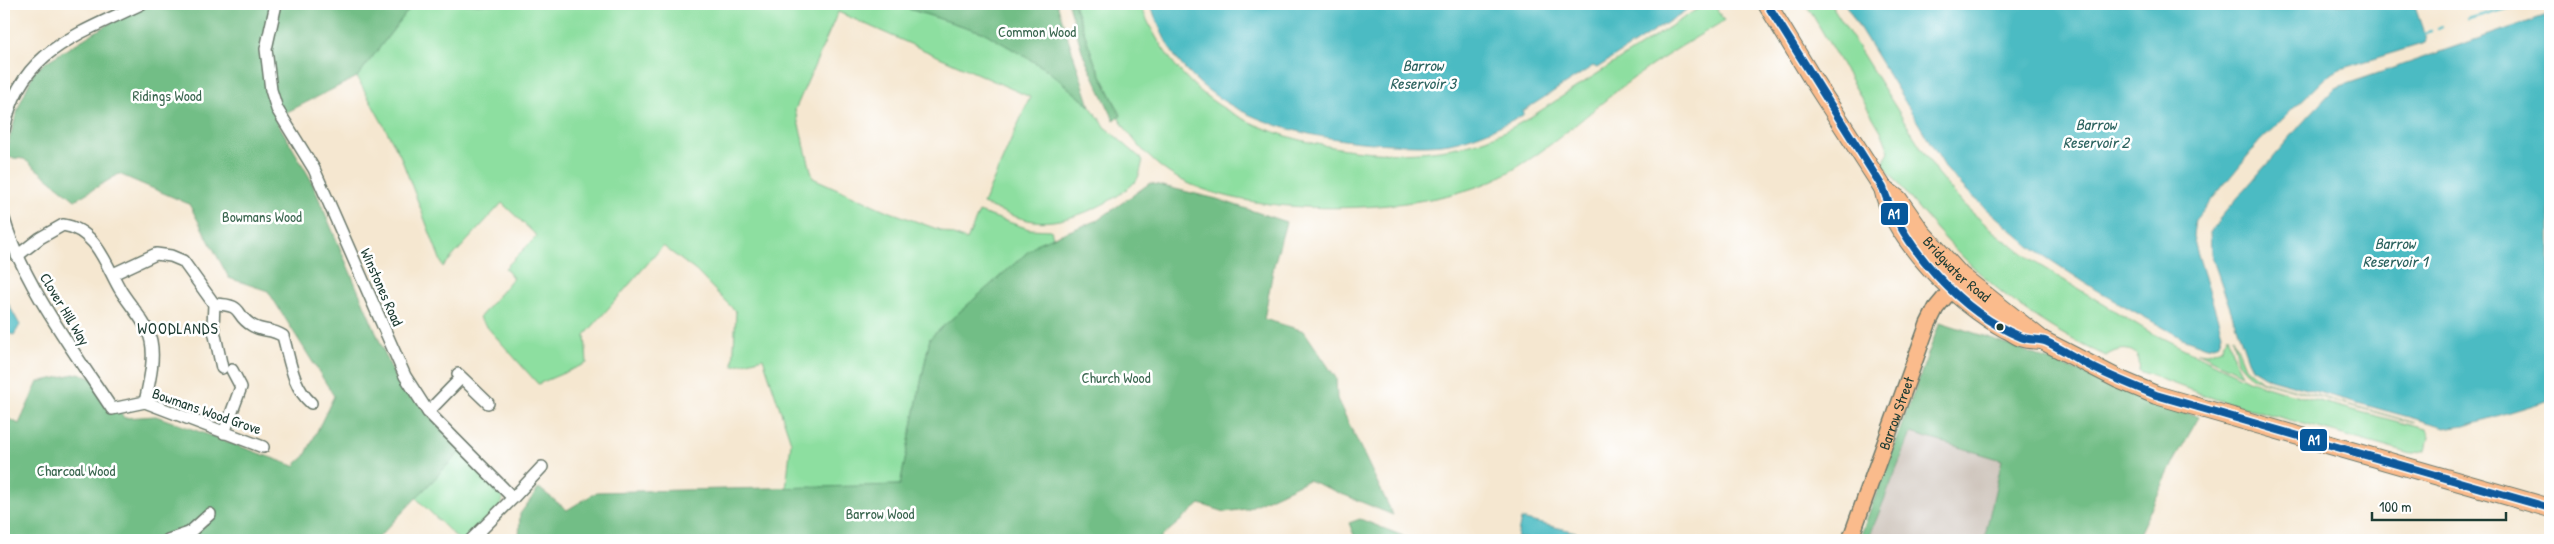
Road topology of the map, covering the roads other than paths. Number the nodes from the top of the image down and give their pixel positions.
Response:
1 (141, 4) edge
2 (276, 4) edge
3 (1767, 4) edge
4 (4, 130) edge
5 (1883, 188) junction
6 (4, 219) edge
7 (1937, 250) junction
8 (17, 256) junction
9 (113, 274) junction
10 (1973, 287) junction
11 (1951, 290) junction
12 (214, 304) junction
13 (2029, 327) junction
14 (2042, 340) junction
15 (145, 402) junction
16 (311, 403) dead end
17 (488, 403) dead end
18 (112, 408) joint
19 (428, 412) junction
20 (224, 433) junction
21 (263, 447) dead end
22 (542, 467) dead end
23 (513, 498) junction
24 (2550, 508) edge
25 (210, 514) dead end
26 (168, 540) edge
27 (471, 540) edge
28 (1850, 540) edge

1 - 4 street
2 - 19 street, Winstones Road
3 - 5 highway, Bridgwater Road
5 - 7 highway, Bridgwater Road
5 - 11 highway, Bridgwater Road
6 - 8 street, Clover Hill Way
7 - 10 highway, Bridgwater Road
7 - 11 highway
7 - 13 highway
8 - 9 street
8 - 18 street, Clover Hill Way
9 - 12 street
9 - 15 street
10 - 11 highway
10 - 13 highway, Bridgwater Road
11 - 14 highway, Bridgwater Road
11 - 28 main road, Barrow Street
12 - 16 street
12 - 20 street
13 - 14 highway, Bridgwater Road
14 - 24 highway, Bridgwater Road
15 - 18 street, Bowmans Wood Grove
15 - 20 street, Bowmans Wood Grove
17 - 19 street
19 - 23 street, Winstones Road
20 - 21 street, Bowmans Wood Grove
22 - 23 street
23 - 27 street
25 - 26 street

